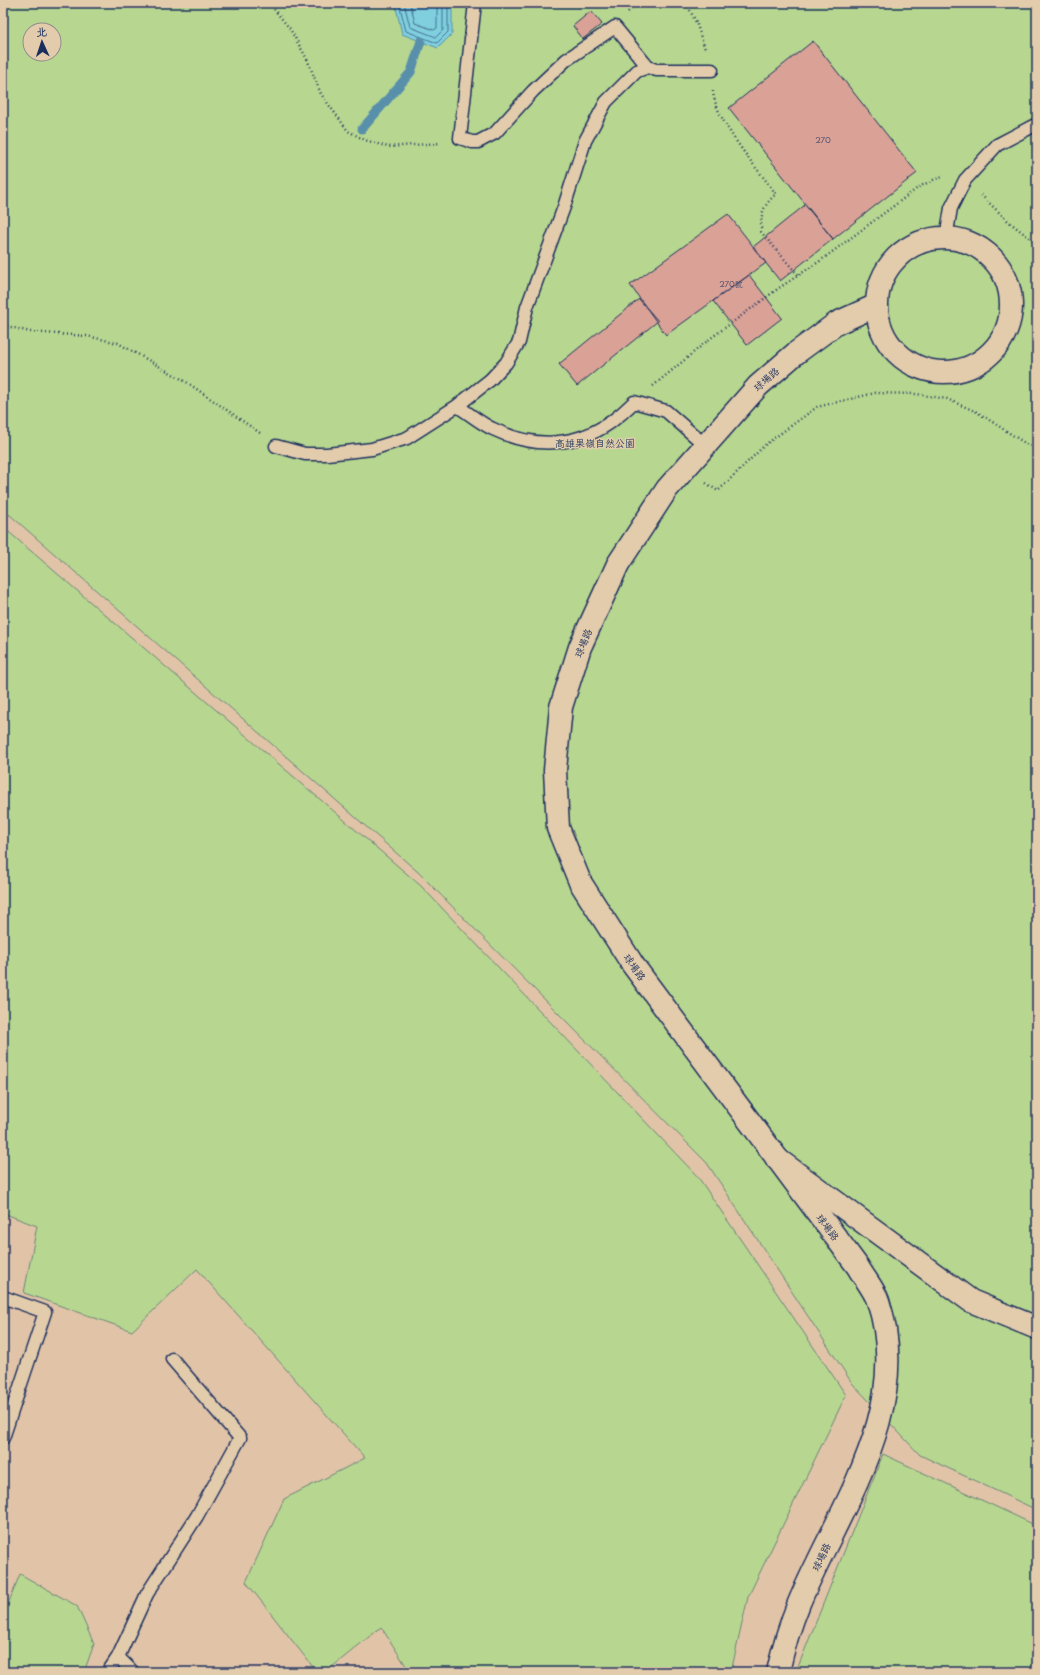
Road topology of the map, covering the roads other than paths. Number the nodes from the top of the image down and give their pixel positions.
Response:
1 (475, 3) edge
2 (648, 67) junction
3 (712, 70) dead end
4 (1037, 124) edge
5 (946, 238) junction
6 (877, 305) junction
7 (457, 406) junction
8 (705, 445) junction
9 (276, 446) road end
10 (777, 1159) junction
11 (3, 1297) edge
12 (1037, 1328) edge
13 (172, 1359) dead end
14 (3, 1438) edge
15 (118, 1657) junction
16 (108, 1672) edge
17 (133, 1672) edge
18 (778, 1672) edge

1 - 2 lane
2 - 3 lane
2 - 7 lane
4 - 5 lane
5 - 6 street
5 - 6 street
6 - 8 street, 球場路
7 - 8 lane
7 - 9 lane
8 - 10 street, 球場路
10 - 12 street
10 - 18 street, 球場路
11 - 14 lane
13 - 15 lane
15 - 16 lane
15 - 17 lane

